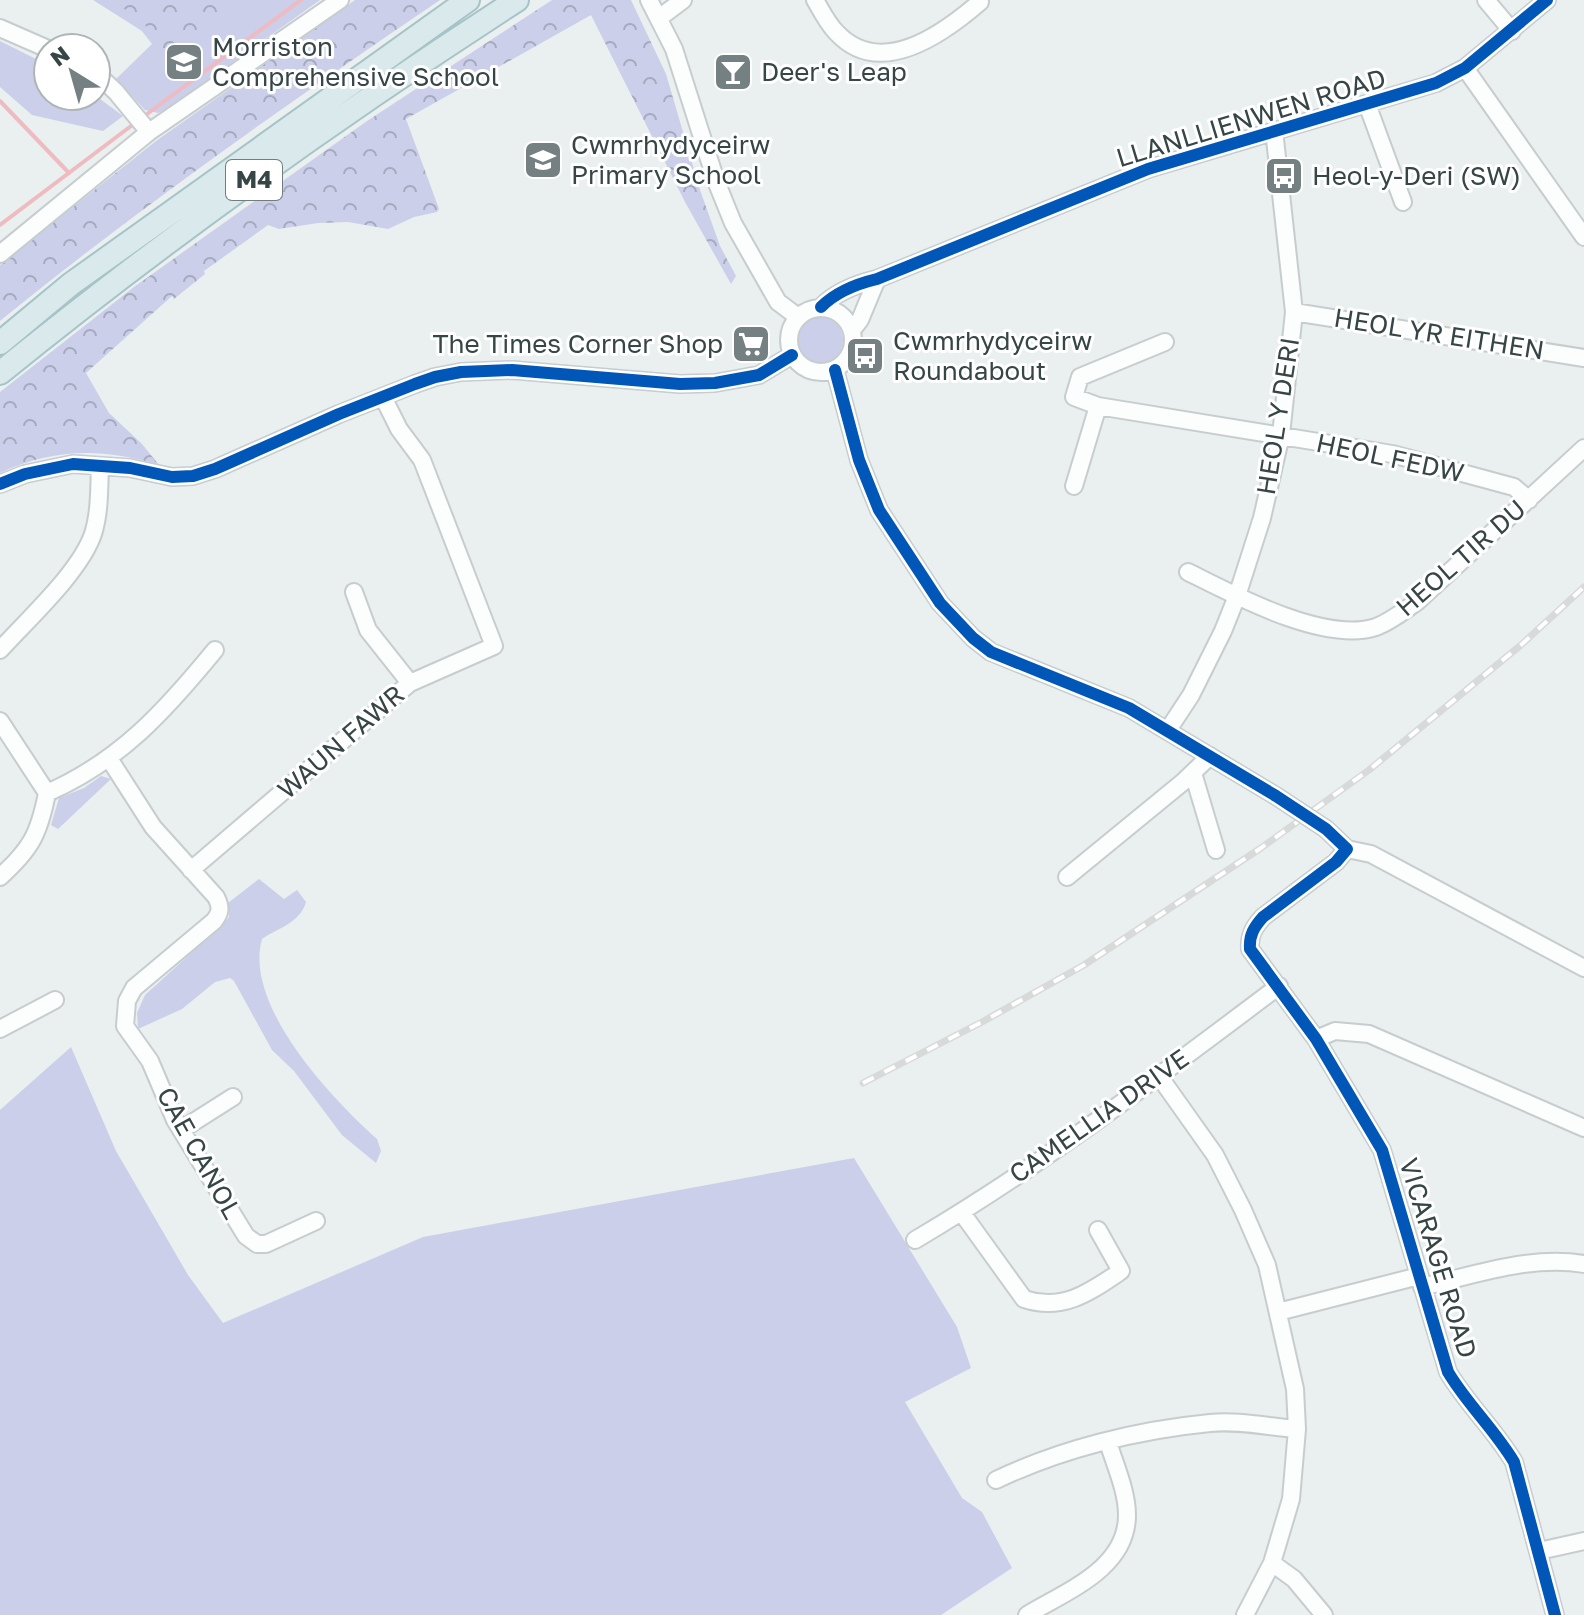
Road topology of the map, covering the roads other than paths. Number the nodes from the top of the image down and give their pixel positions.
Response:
1 (340, 0) edge
2 (468, 0) edge
3 (517, 0) edge
4 (649, 0) edge
5 (683, 0) edge
6 (815, 0) edge
7 (1486, 0) edge
8 (1547, 0) edge
9 (982, 3) edge
10 (659, 18) junction
11 (0, 28) edge
12 (1512, 31) junction
13 (32, 42) edge
14 (1465, 68) junction
15 (112, 88) edge
16 (1367, 104) junction
17 (1274, 130) junction
18 (149, 132) junction
19 (1403, 202) dead end
20 (1584, 237) edge
21 (0, 254) edge
22 (877, 279) junction
23 (821, 307) junction
24 (1294, 312) junction
25 (798, 317) junction
26 (852, 330) junction
27 (1165, 342) dead end
28 (0, 343) edge
29 (792, 355) junction
30 (1584, 358) edge
31 (835, 370) junction
32 (0, 373) edge
33 (383, 397) junction
34 (1098, 406) junction
35 (1281, 435) junction
36 (1584, 448) edge
37 (100, 466) junction
38 (0, 484) edge
39 (1074, 486) dead end
40 (1529, 500) junction
41 (1188, 572) dead end
42 (354, 592) dead end
43 (1237, 596) junction
44 (0, 650) edge
45 (215, 650) dead end
46 (410, 683) junction
47 (0, 721) edge
48 (1168, 730) junction
49 (1210, 756) junction
50 (110, 760) junction
51 (1193, 773) junction
52 (47, 793) junction
53 (1347, 849) junction
54 (1216, 850) dead end
55 (191, 870) junction
56 (0, 877) edge
57 (1067, 877) dead end
58 (1582, 961) edge
59 (1279, 986) junction
60 (55, 1000) dead end
61 (0, 1029) edge
62 (1316, 1039) junction
63 (1159, 1076) junction
64 (233, 1097) dead end
65 (1584, 1128) edge
66 (181, 1130) junction
67 (962, 1213) junction
68 (316, 1221) dead end
69 (1098, 1230) dead end
70 (915, 1240) dead end
71 (1584, 1264) edge
72 (1420, 1282) junction
73 (1278, 1312) junction
74 (1297, 1429) junction
75 (1108, 1442) junction
76 (996, 1480) dead end
77 (1584, 1541) edge
78 (1539, 1551) junction
79 (1272, 1563) junction
80 (1027, 1615) edge
81 (1245, 1615) edge
82 (1324, 1615) edge
83 (1555, 1615) edge

1 - 18 street
2 - 28 highway, M4
3 - 32 highway, M4
4 - 10 street
5 - 10 street
6 - 9 street
7 - 12 street
8 - 12 street, LLANLLIENWEN ROAD
10 - 25 street
11 - 13 street
12 - 14 street, LLANLLIENWEN ROAD
14 - 16 street, LLANLLIENWEN ROAD
14 - 20 street
15 - 18 street
16 - 17 street, LLANLLIENWEN ROAD
16 - 19 street
17 - 22 street, LLANLLIENWEN ROAD
17 - 24 street, HEOL Y DERI
18 - 21 street
22 - 23 street, LLANLLIENWEN ROAD
22 - 26 street
23 - 25 street
23 - 26 street
24 - 30 street, HEOL YR EITHEN
24 - 35 street, HEOL Y DERI
25 - 29 street
26 - 31 street
27 - 34 street
29 - 31 street
29 - 33 street
31 - 48 street
33 - 37 street
33 - 46 street
34 - 35 street, HEOL FEDW
34 - 39 street
35 - 40 street, HEOL FEDW
35 - 43 street, HEOL Y DERI
36 - 40 street, HEOL TIR DU
37 - 38 street
37 - 44 street
40 - 43 street, HEOL TIR DU
41 - 43 street, HEOL TIR DU
42 - 46 street, WAUN FAWR
43 - 48 street, HEOL Y DERI
45 - 50 street
46 - 55 street, WAUN FAWR
47 - 52 street
48 - 49 street
49 - 51 street
49 - 53 street, bridge
50 - 52 street
50 - 55 street
51 - 54 street
51 - 57 street
52 - 56 street
53 - 58 street
53 - 59 street, VICARAGE ROAD
55 - 66 street, CAE CANOL
59 - 62 street, VICARAGE ROAD
59 - 63 street, CAMELLIA DRIVE
60 - 61 street
62 - 65 street
62 - 72 street, VICARAGE ROAD
63 - 67 street, CAMELLIA DRIVE
63 - 73 street
64 - 66 street
66 - 68 street, CAE CANOL
67 - 69 street
67 - 70 street, CAMELLIA DRIVE
71 - 72 street
72 - 73 street
72 - 78 street, VICARAGE ROAD
73 - 74 street
74 - 75 street
74 - 79 street
75 - 76 street
75 - 80 street
77 - 78 street
78 - 83 street, VICARAGE ROAD
79 - 81 street
79 - 82 street

